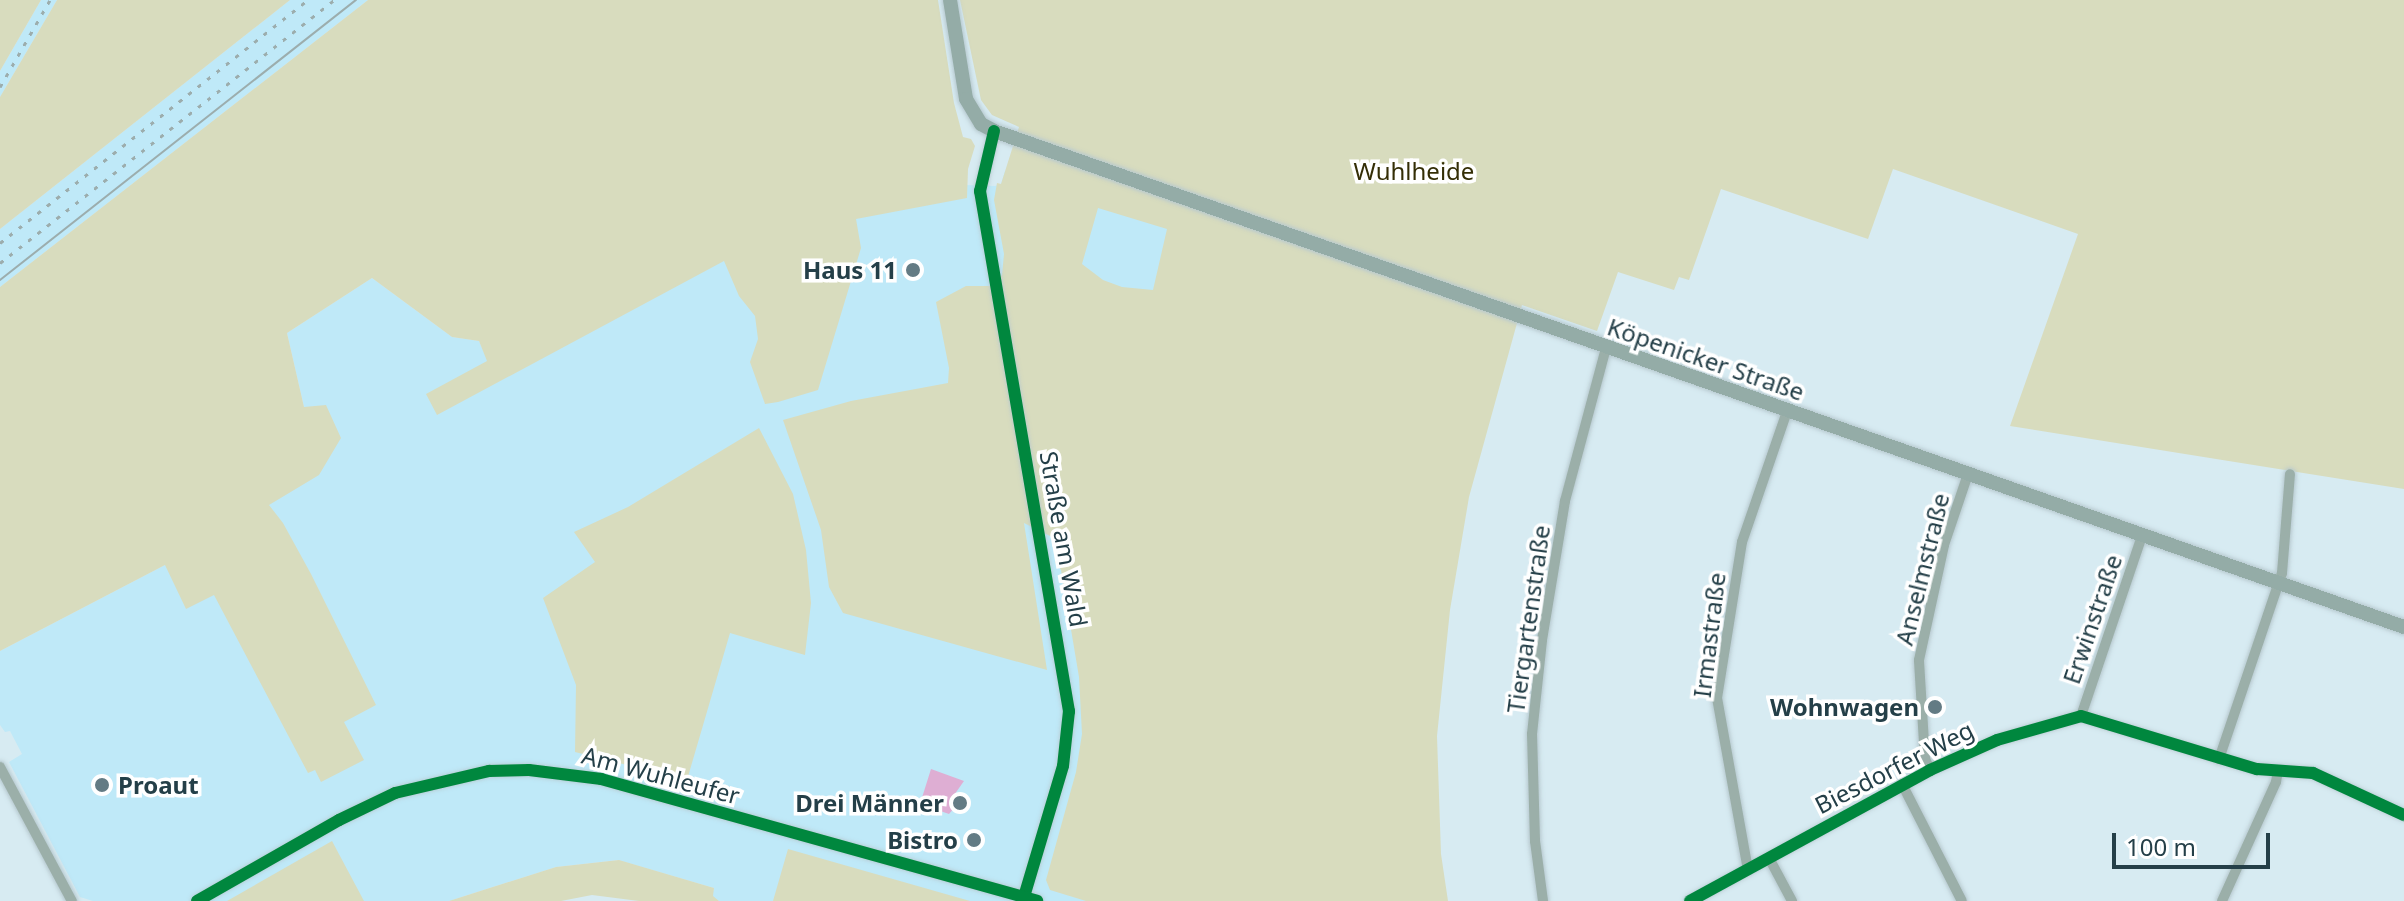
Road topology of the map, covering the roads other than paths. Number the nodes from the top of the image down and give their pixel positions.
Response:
1 (950, 0) edge
2 (994, 131) junction
3 (1606, 348) junction
4 (1787, 411) junction
5 (1968, 474) junction
6 (2290, 474) dead end
7 (2142, 536) junction
8 (2278, 583) junction
9 (2404, 627) edge
10 (2081, 716) junction
11 (2219, 759) junction
12 (0, 767) edge
13 (1930, 770) junction
14 (2278, 771) junction
15 (1902, 784) junction
16 (2404, 815) edge
17 (1769, 858) junction
18 (1748, 870) junction
19 (1024, 897) junction
20 (72, 901) edge
21 (197, 901) edge
22 (1037, 901) edge
23 (1543, 901) edge
24 (1690, 901) edge
25 (1792, 901) edge
26 (1962, 901) edge
27 (2222, 901) edge

1 - 2 main road, Köpenicker Straße
2 - 3 main road, Köpenicker Straße
2 - 19 street, Straße am Wald
3 - 4 main road, Köpenicker Straße
3 - 23 street, Tiergartenstraße
4 - 5 main road, Köpenicker Straße
4 - 18 street, Irmastraße
5 - 7 main road, Köpenicker Straße
5 - 13 street, Anselmstraße
6 - 8 street
7 - 8 main road, Köpenicker Straße
7 - 10 street, Erwinstraße
8 - 9 main road, Köpenicker Straße
8 - 11 street
10 - 11 street
10 - 13 street, Biesdorfer Weg
11 - 14 street
12 - 20 street
13 - 15 street, Biesdorfer Weg
14 - 16 street
14 - 27 street
15 - 17 street, Biesdorfer Weg
15 - 26 street
17 - 18 street, Biesdorfer Weg
17 - 25 street
18 - 24 street, Biesdorfer Weg
19 - 21 street, Am Wuhleufer
19 - 22 street, Am Wuhleufer

